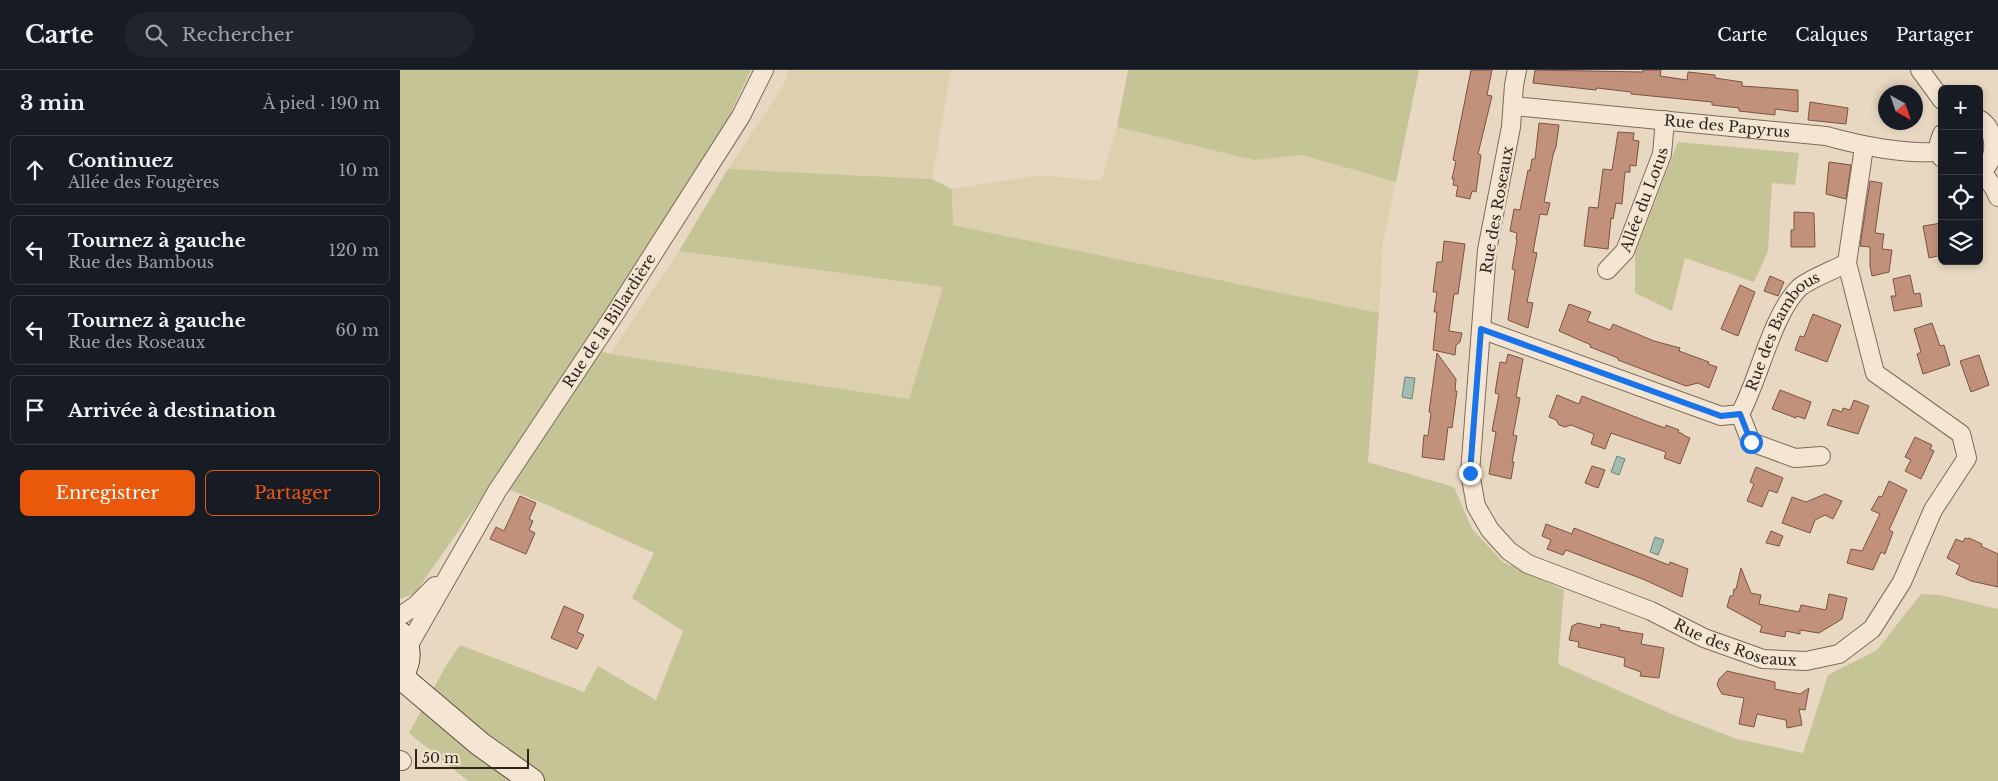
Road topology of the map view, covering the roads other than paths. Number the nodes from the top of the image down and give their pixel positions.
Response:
1 (764, 70) edge
2 (1517, 70) edge
3 (1920, 70) edge
4 (1938, 95) edge
5 (1513, 106) junction
6 (1665, 120) junction
7 (1983, 121) edge
8 (1864, 147) junction
9 (1938, 149) edge
10 (1983, 171) edge
11 (1982, 175) edge
12 (1998, 197) edge
13 (1847, 264) junction
14 (1607, 270) dead end
15 (1481, 329) junction
16 (1740, 414) junction
17 (1820, 456) dead end
18 (451, 570) junction
19 (400, 616) edge
20 (404, 641) edge
21 (400, 677) edge
22 (532, 781) edge

1 - 18 street, Rue de la Billardière
2 - 5 street, Rue des Roseaux
3 - 4 street
5 - 6 street, Rue des Papyrus
5 - 15 street, Rue des Roseaux
6 - 8 street, Rue des Papyrus
6 - 14 street, Allée du Lotus
7 - 10 street
8 - 9 street, Rue des Papyrus
8 - 13 street, Rue des Roseaux
11 - 12 street
13 - 15 street, Rue des Roseaux
13 - 16 street, Rue des Bambous
15 - 16 street
16 - 17 street
18 - 19 street, Rue de la Billardière
18 - 20 street, Rue de la Billardière
20 - 21 main road
21 - 22 main road

